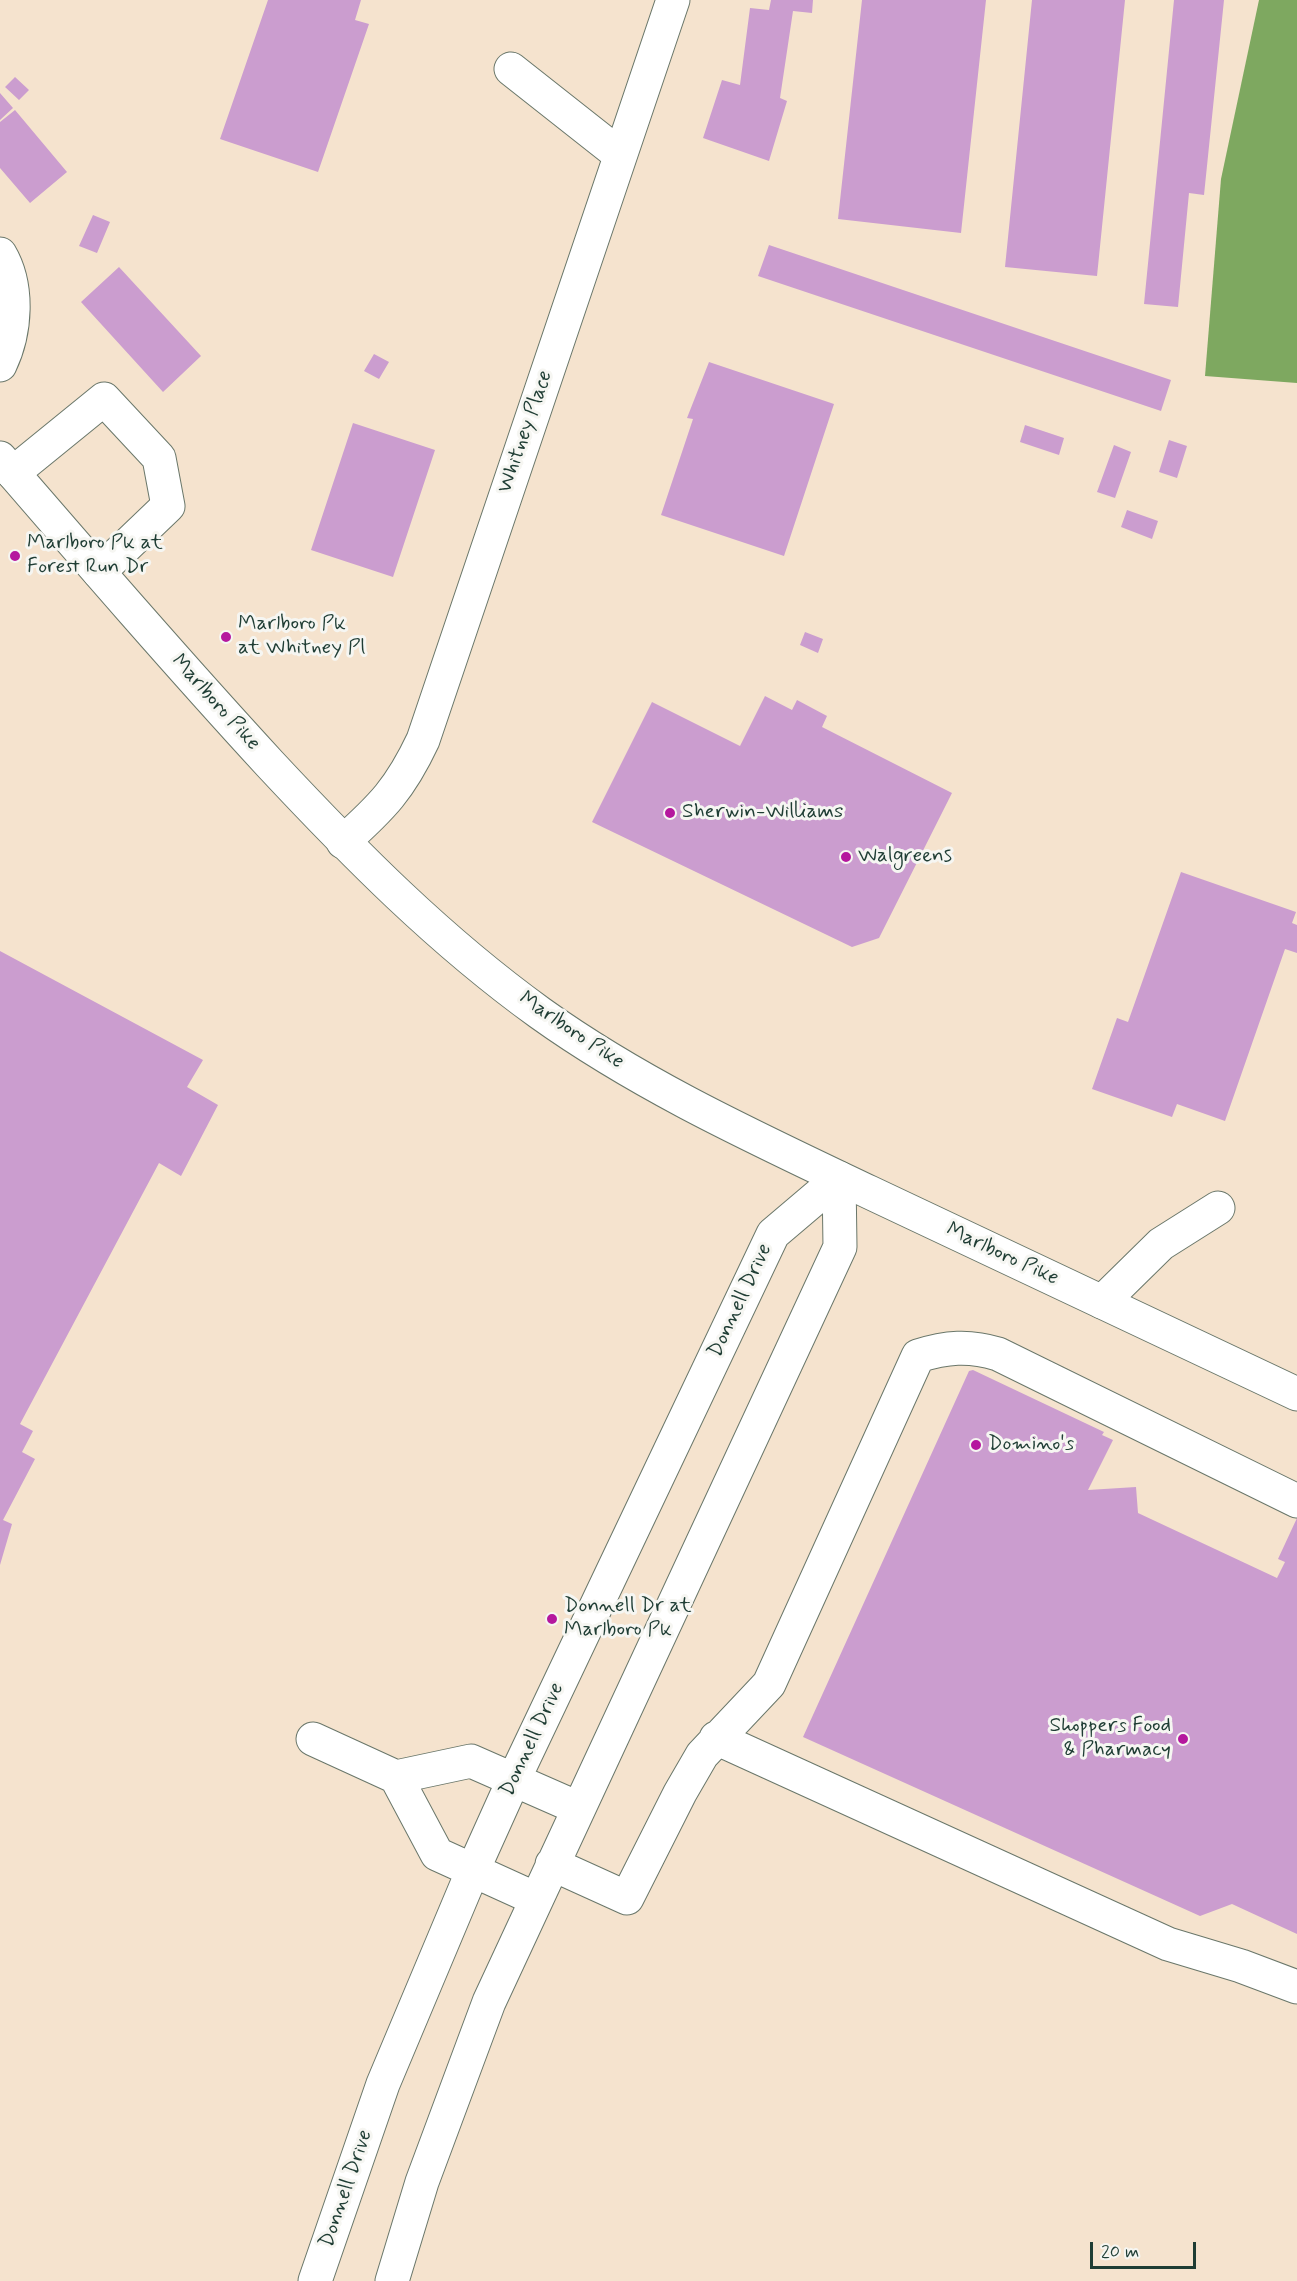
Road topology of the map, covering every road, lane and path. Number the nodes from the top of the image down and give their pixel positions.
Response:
1 (674, 0) edge
2 (511, 69) dead end
3 (620, 155) junction
4 (0, 254) edge
5 (0, 365) edge
6 (6, 465) edge
7 (99, 572) junction
8 (343, 842) junction
9 (839, 1178) junction
10 (1218, 1208) dead end
11 (1102, 1302) junction
12 (1297, 1394) edge
13 (1297, 1501) edge
14 (716, 1738) junction
15 (313, 1739) dead end
16 (396, 1777) junction
17 (514, 1779) junction
18 (578, 1808) junction
19 (552, 1864) junction
20 (473, 1870) junction
21 (536, 1899) junction
22 (1297, 1987) edge
23 (315, 2281) edge
24 (392, 2281) edge

1 - 3 street, Whitney Place
2 - 3 street
3 - 8 street, Whitney Place
4 - 5 street
6 - 7 street, Marlboro Pike
6 - 7 street
7 - 8 street, Marlboro Pike
8 - 9 street, Marlboro Pike
9 - 11 street, Marlboro Pike
9 - 17 street, Donnell Drive
9 - 18 street
10 - 11 street
11 - 12 street, Marlboro Pike
13 - 14 street
14 - 19 street
14 - 22 street
15 - 16 street
16 - 17 street
16 - 20 street
17 - 18 street
17 - 20 street, Donnell Drive
18 - 19 street
19 - 21 street
20 - 21 street
20 - 23 street, Donnell Drive
21 - 24 street

